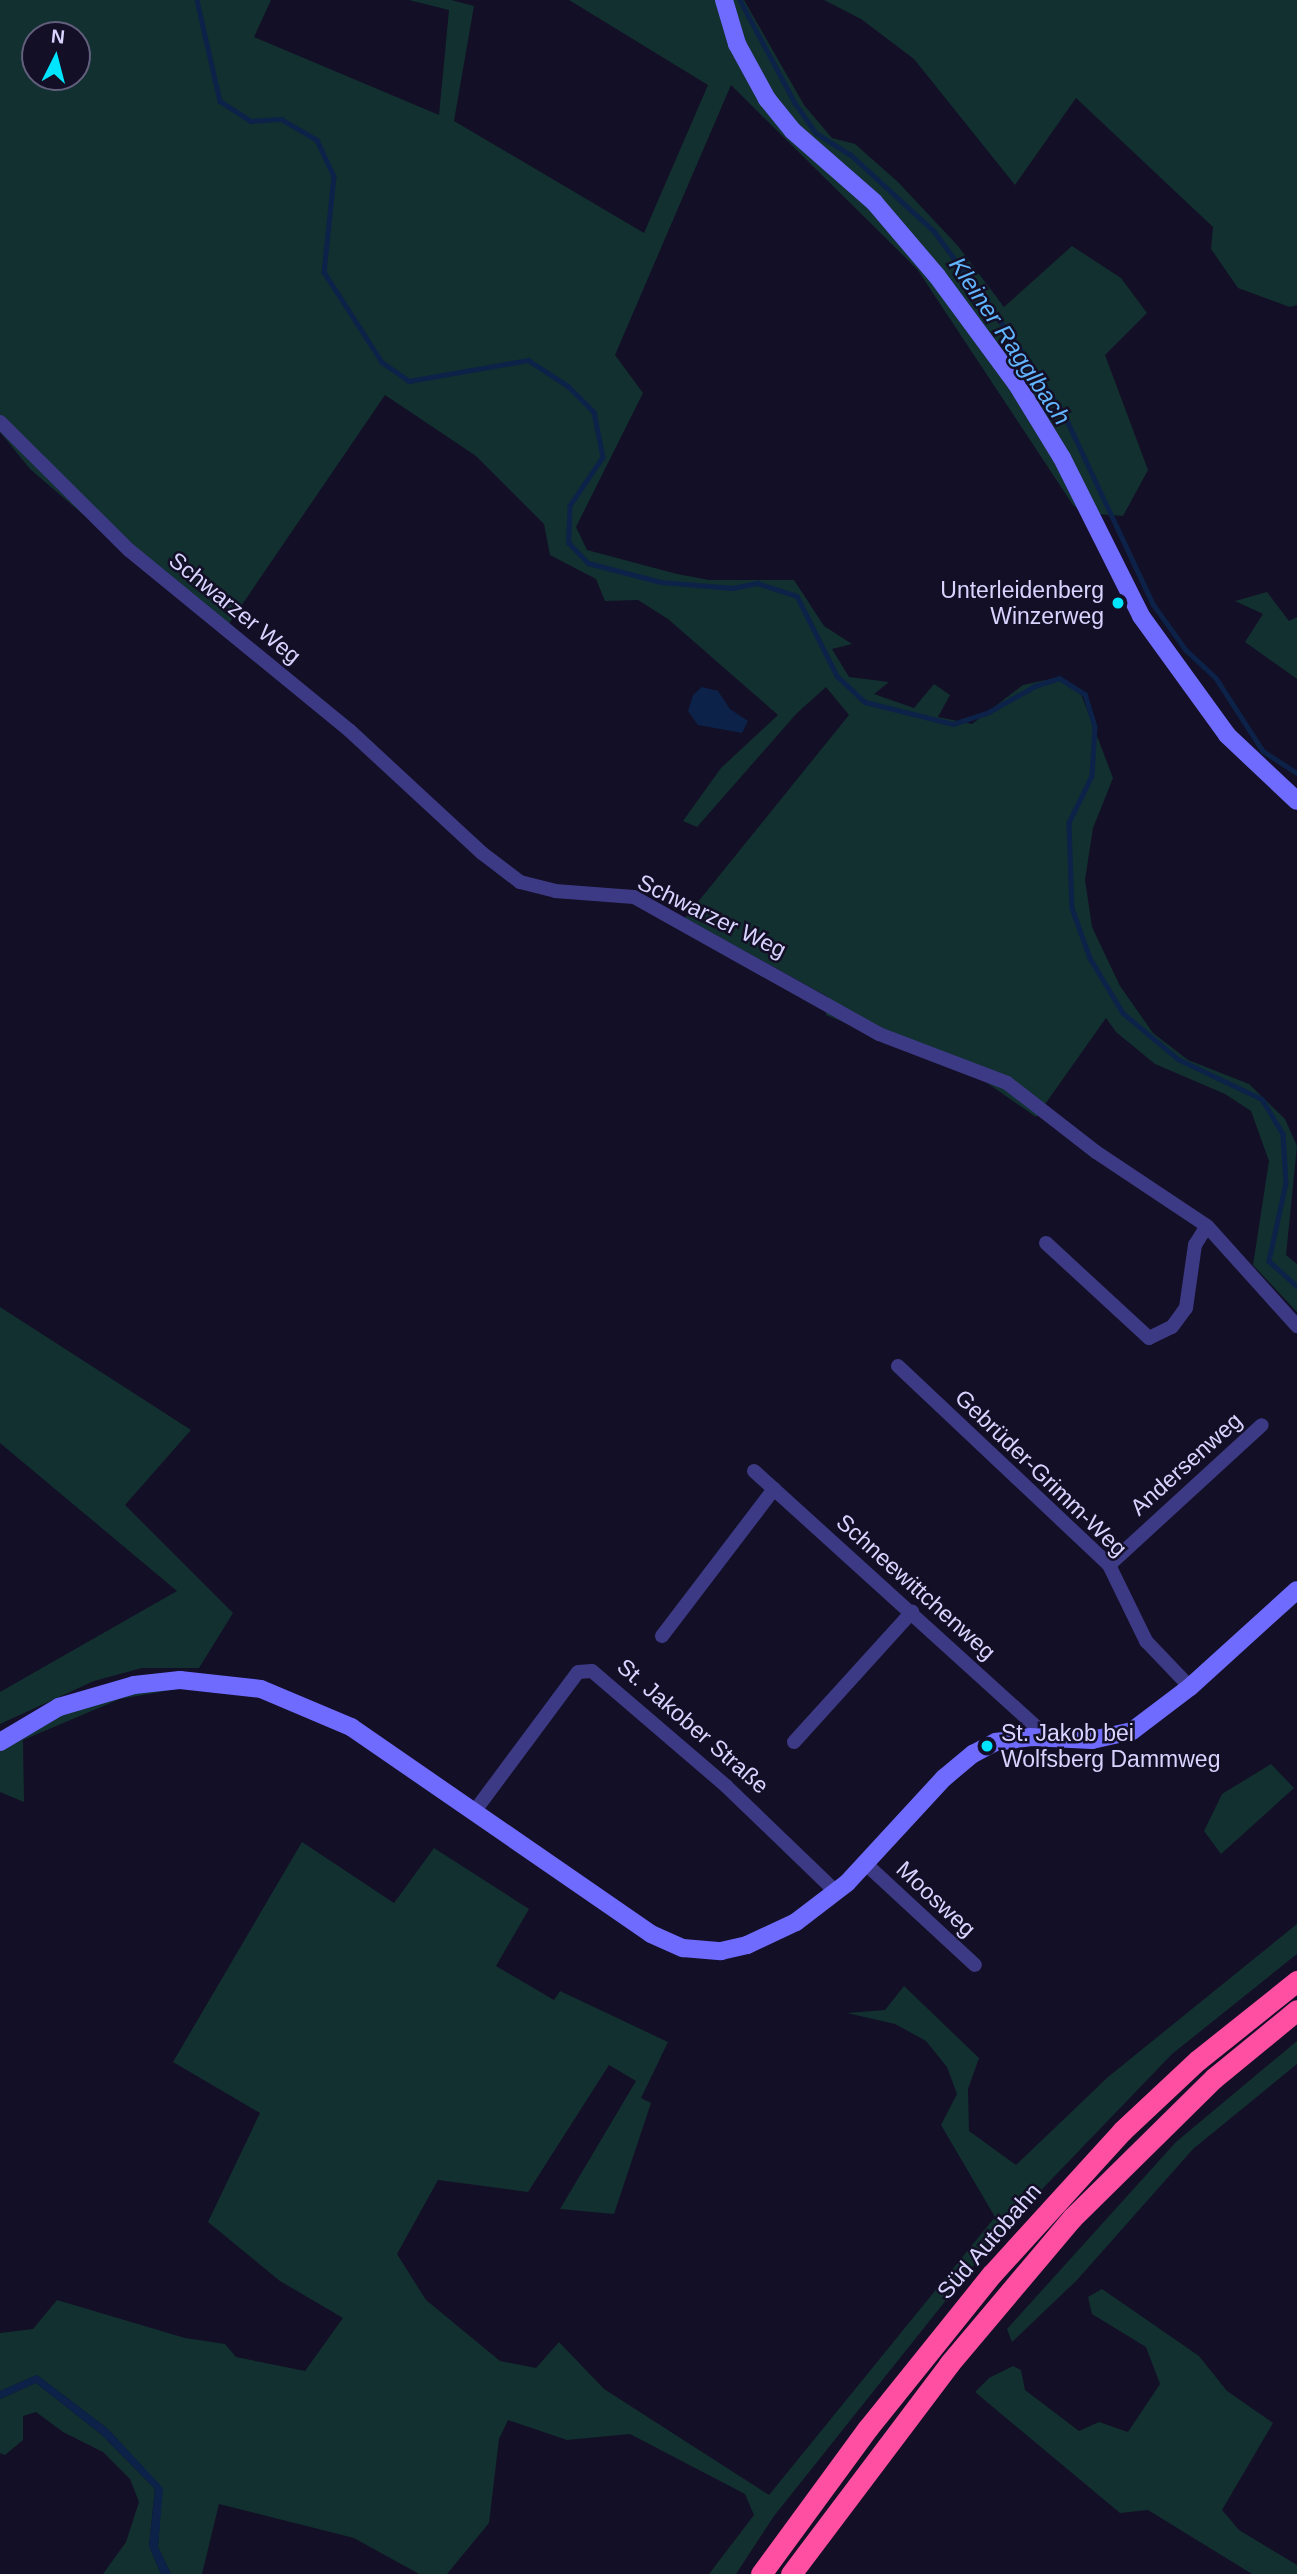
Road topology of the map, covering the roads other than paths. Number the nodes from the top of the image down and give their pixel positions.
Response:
1 (724, 0) edge
2 (0, 422) edge
3 (1297, 801) edge
4 (1207, 1226) junction
5 (1046, 1243) dead end
6 (1297, 1326) edge
7 (898, 1366) dead end
8 (1262, 1425) dead end
9 (754, 1471) dead end
10 (774, 1489) junction
11 (1109, 1564) junction
12 (1297, 1590) edge
13 (912, 1612) junction
14 (662, 1636) dead end
15 (1191, 1687) junction
16 (1047, 1737) junction
17 (0, 1742) edge
18 (794, 1742) dead end
19 (474, 1812) junction
20 (867, 1865) junction
21 (836, 1892) junction
22 (975, 1965) dead end
23 (1297, 1981) edge
24 (1297, 2010) edge
25 (761, 2574) edge
26 (791, 2574) edge

1 - 3 main road
2 - 4 street, Schwarzer Weg
4 - 5 street
4 - 6 street, Schwarzer Weg
7 - 11 street, Gebrüder-Grimm-Weg
8 - 11 street, Andersenweg
9 - 10 street, Schneewittchenweg
10 - 13 street, Schneewittchenweg
10 - 14 street
11 - 15 street, Gebrüder-Grimm-Weg
12 - 15 main road
13 - 16 street, Schneewittchenweg
13 - 18 street
15 - 16 main road
16 - 20 main road
17 - 19 main road
19 - 21 main road
19 - 21 street, St. Jakober Straße
20 - 21 main road
20 - 22 street, Moosweg
23 - 25 highway, Süd Autobahn
24 - 26 highway, Süd Autobahn

